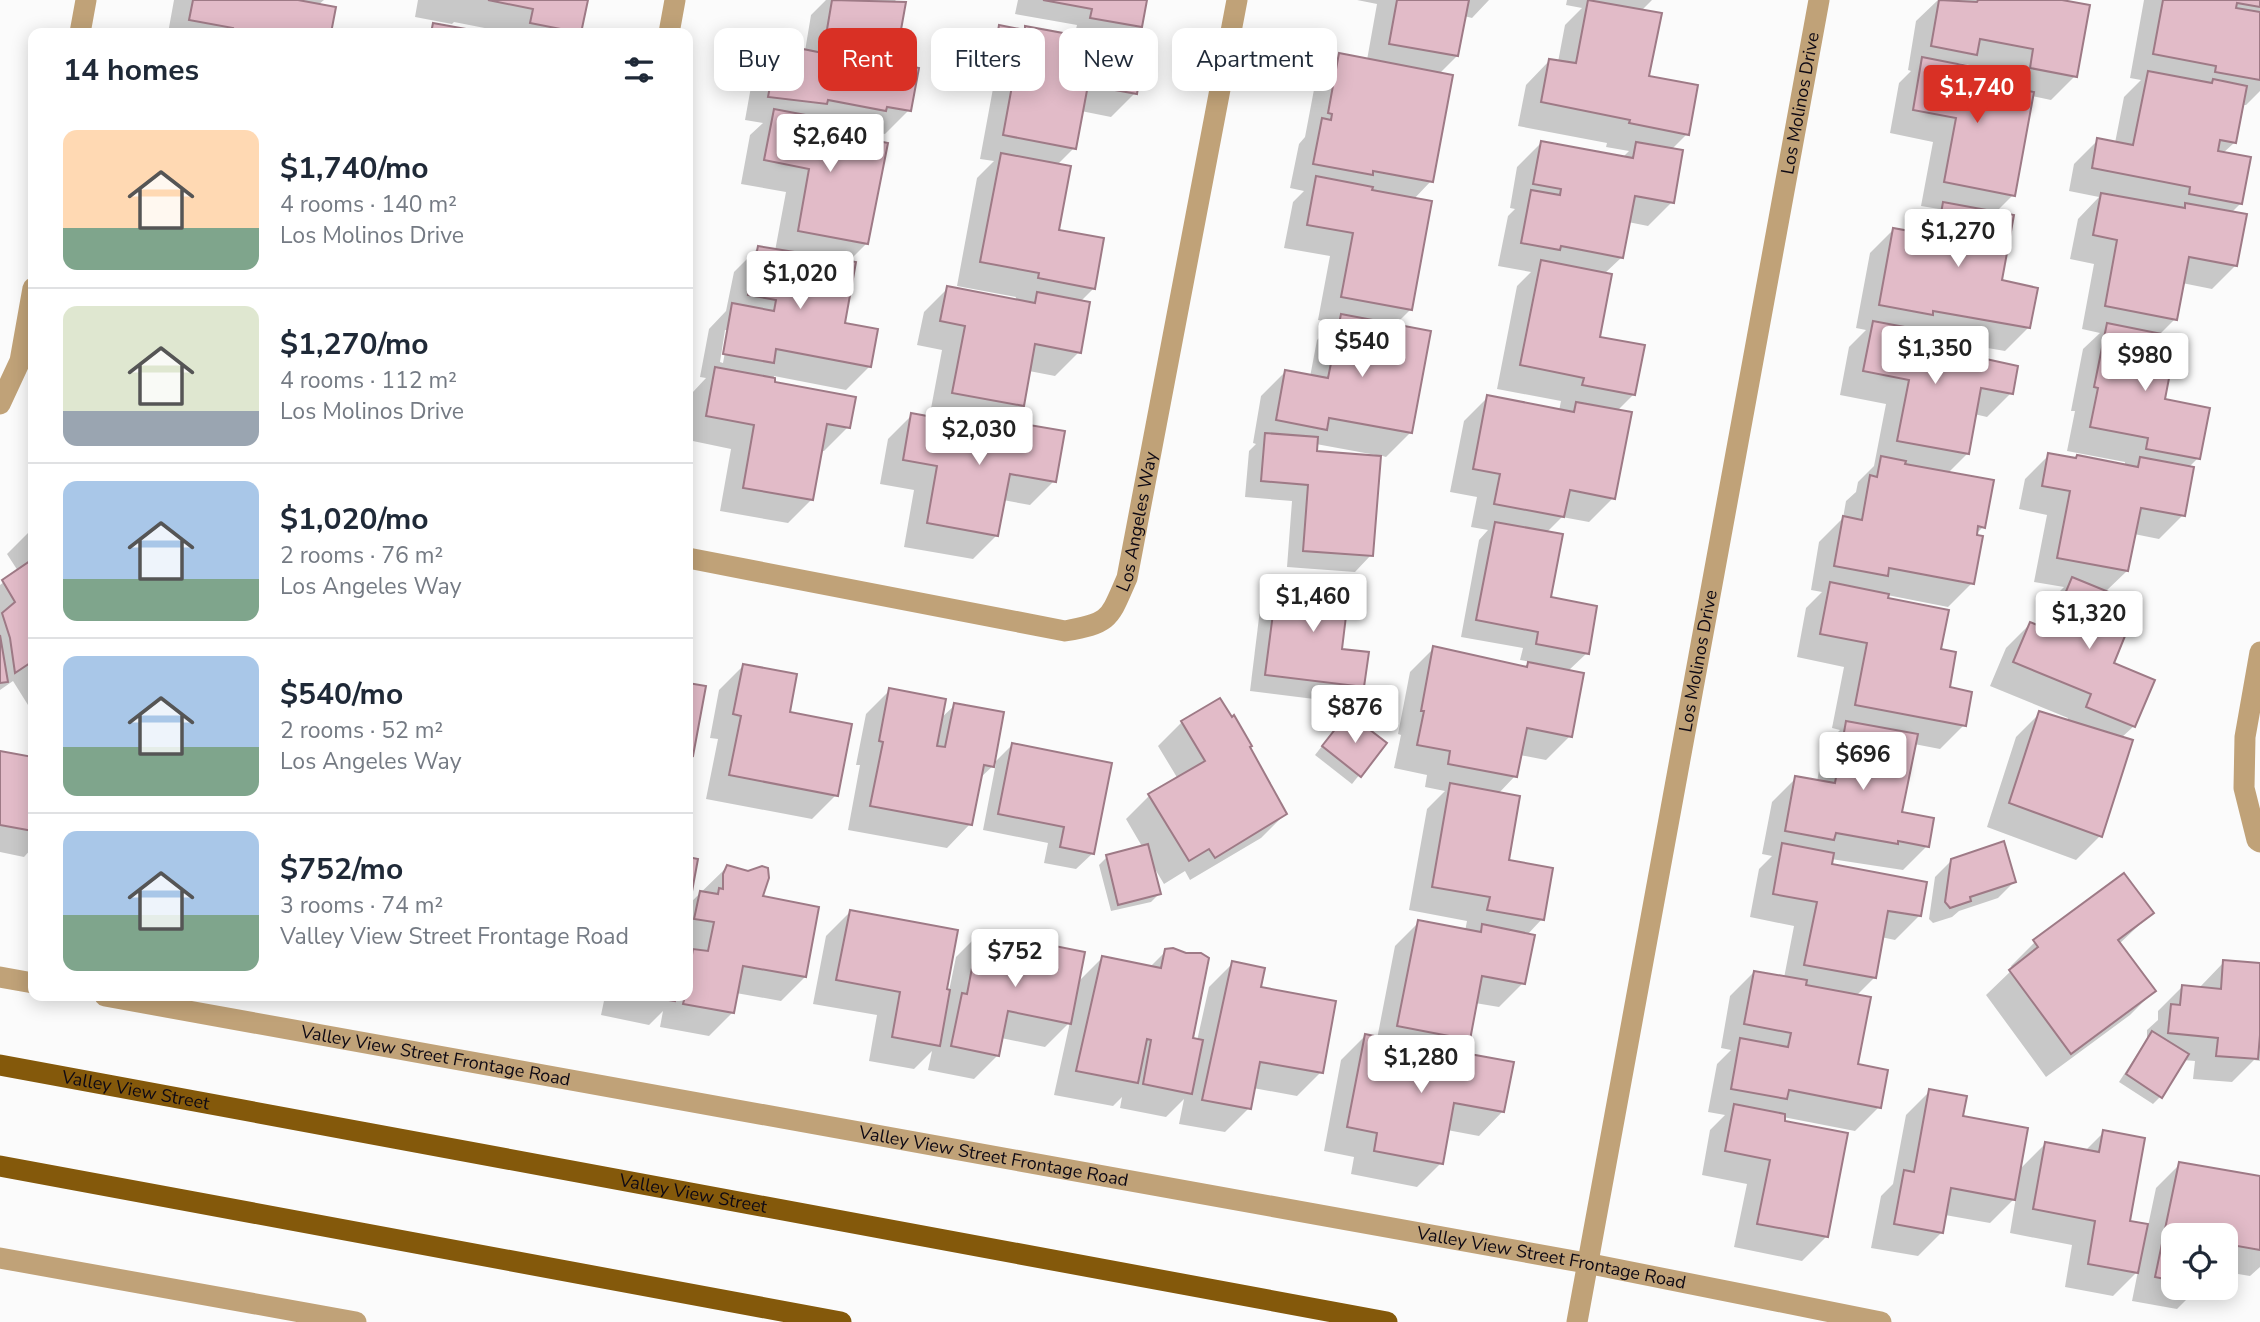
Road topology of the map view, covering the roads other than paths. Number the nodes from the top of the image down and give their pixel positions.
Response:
1 (86, 0) edge
2 (675, 0) edge
3 (1237, 0) edge
4 (1819, 0) edge
5 (81, 28) edge
6 (670, 28) edge
7 (28, 316) edge
8 (0, 404) edge
9 (693, 559) edge
10 (2260, 652) edge
11 (2260, 842) edge
12 (0, 977) edge
13 (28, 982) edge
14 (132, 1001) edge
15 (0, 1065) edge
16 (0, 1166) edge
17 (0, 1258) edge
18 (1587, 1263) junction
19 (356, 1322) edge
20 (841, 1322) edge
21 (1387, 1322) edge
22 (1577, 1322) edge
23 (1881, 1322) edge

1 - 5 street
2 - 6 street
3 - 9 street, Los Angeles Way
4 - 18 street, Los Molinos Drive
7 - 8 street
10 - 11 street
12 - 13 street
14 - 18 street, Valley View Street Frontage Road
15 - 21 main road, Valley View Street
16 - 20 main road
17 - 19 street
18 - 22 street, Los Molinos Drive
18 - 23 street, Valley View Street Frontage Road

